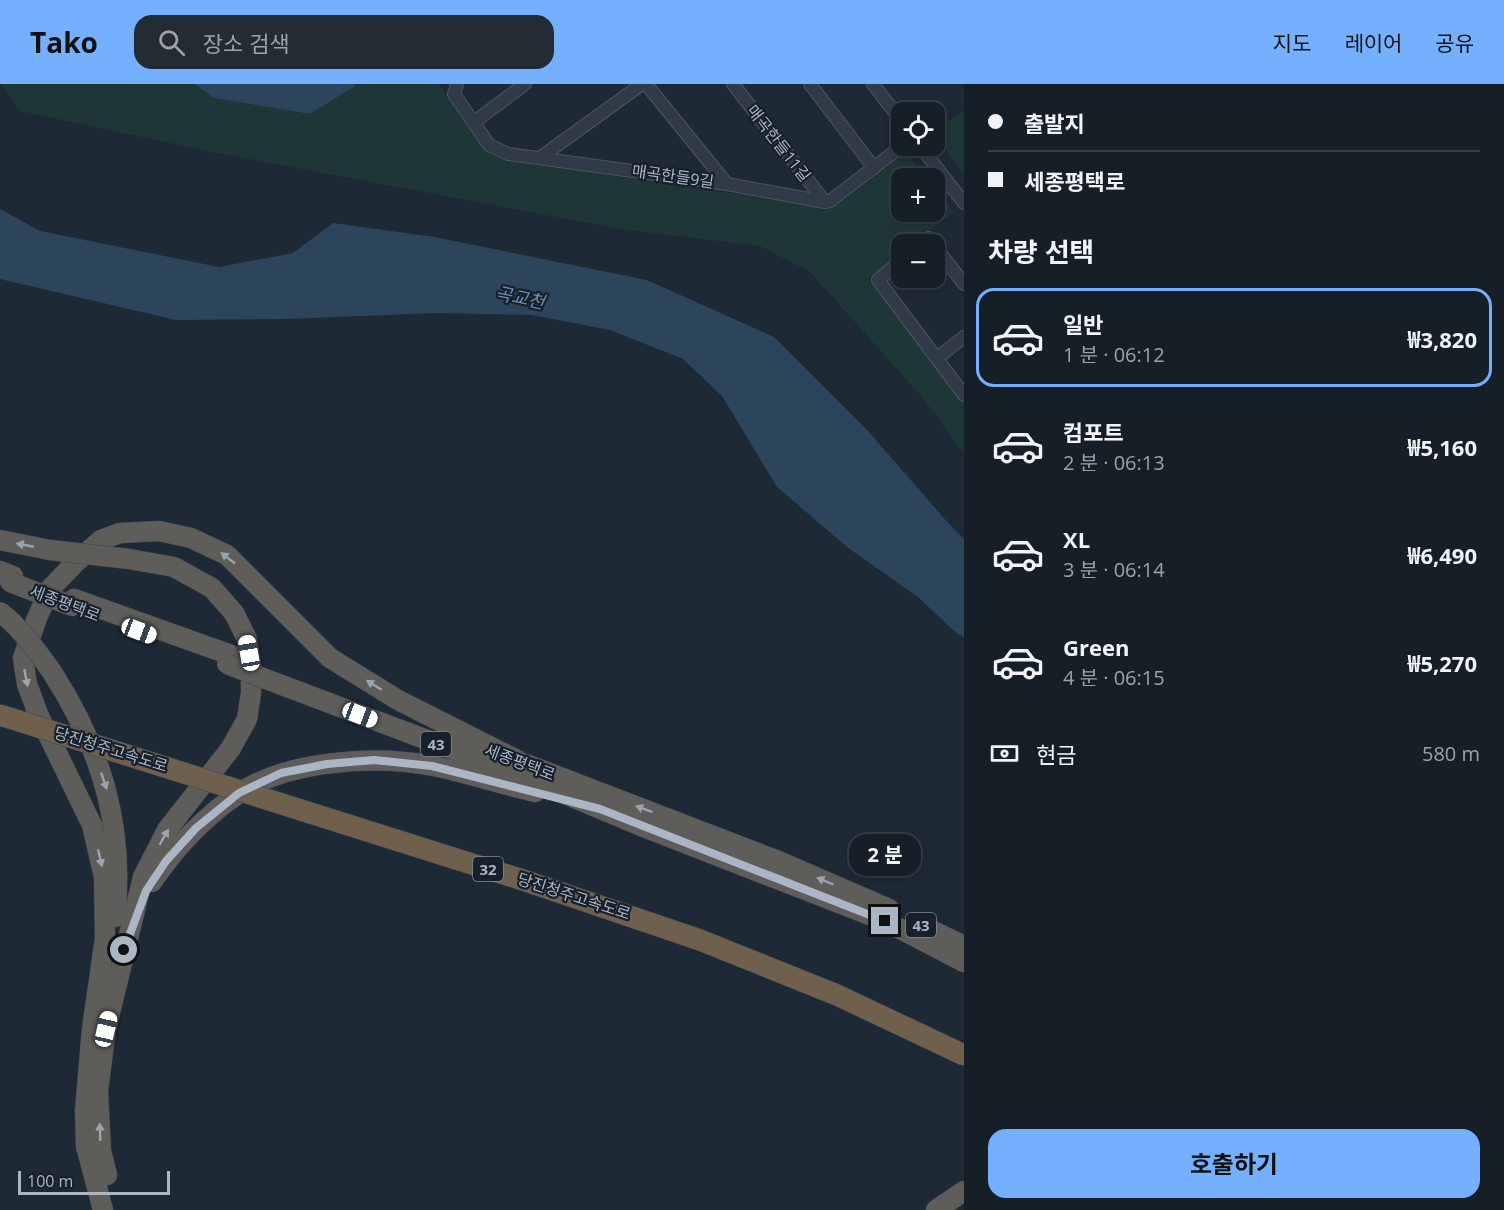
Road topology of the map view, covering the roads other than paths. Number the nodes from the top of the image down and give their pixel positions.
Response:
1 (525, 84) edge
2 (644, 84) edge
3 (733, 84) edge
4 (810, 84) edge
5 (873, 84) edge
6 (456, 89) edge
7 (891, 108) edge
8 (474, 122) junction
9 (891, 155) edge
10 (928, 156) edge
11 (541, 157) junction
12 (874, 168) junction
13 (727, 184) junction
14 (825, 202) junction
15 (964, 203) edge
16 (945, 262) edge
17 (891, 270) edge
18 (964, 284) edge
19 (964, 337) edge
20 (937, 358) junction
21 (964, 395) edge
22 (0, 540) edge
23 (6, 577) edge
24 (0, 612) edge
25 (272, 676) junction
26 (0, 701) edge
27 (0, 715) edge
28 (519, 761) junction
29 (600, 809) junction
30 (882, 912) junction
31 (964, 946) edge
32 (124, 950) junction
33 (964, 962) edge
34 (92, 1029) junction
35 (964, 1039) edge
36 (964, 1055) edge
37 (964, 1191) edge
38 (103, 1210) edge
39 (116, 1210) edge
40 (936, 1210) edge

1 - 8 street
2 - 11 street
2 - 13 street
3 - 14 street, 매곡한들11길
4 - 12 street
5 - 7 street
6 - 8 street, 매곡한들9길
8 - 11 street, 매곡한들9길
9 - 12 street
10 - 15 street
11 - 13 street, 매곡한들9길
12 - 14 street
13 - 14 street, 매곡한들9길
16 - 18 street
17 - 20 street
19 - 20 street
20 - 21 street
32 -> 22 highway, bridge
23 - 25 highway, 세종평택로 / 43, bridge
24 -> 34 highway, bridge
25 - 28 highway, 세종평택로 / 43
25 - 29 highway, 세종평택로 / 43
26 - 35 highway, 당진청주고속도로 / 32
27 - 36 highway, 당진청주고속도로 / 32, bridge
30 -> 28 highway, 세종평택로 / 43
28 -> 34 highway
29 - 30 highway, 세종평택로 / 43
29 - 32 highway
30 - 31 highway, 세종평택로 / 43
30 - 33 highway, 세종평택로 / 43
39 -> 32 highway
34 - 38 highway
37 - 40 highway

